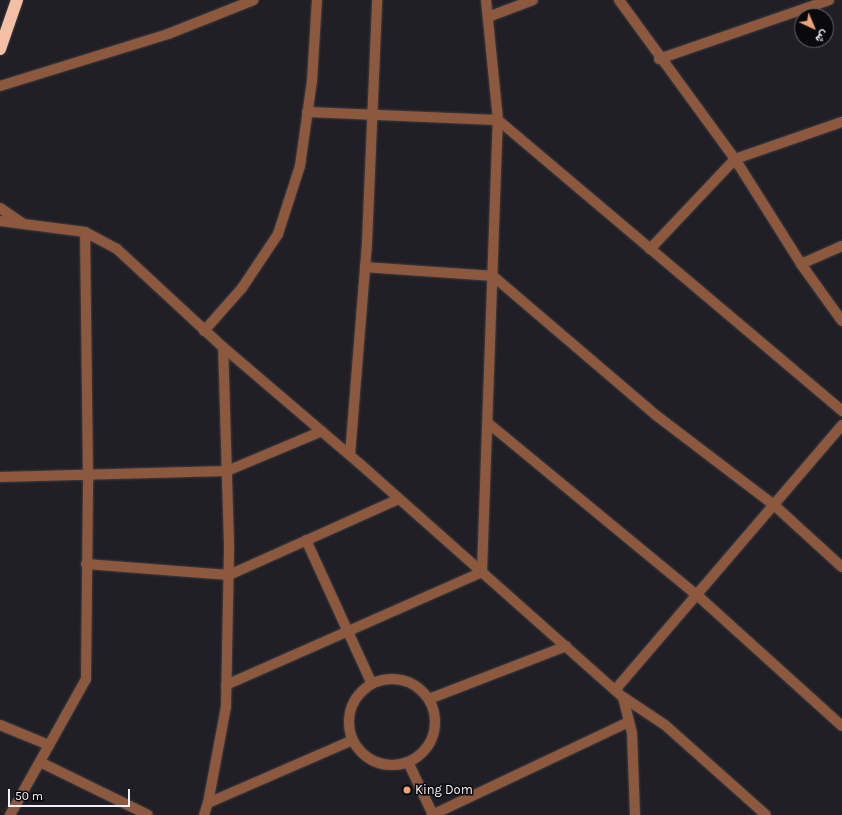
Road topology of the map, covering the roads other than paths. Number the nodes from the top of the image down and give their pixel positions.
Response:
1 (17, 0) edge
2 (254, 0) edge
3 (317, 0) edge
4 (377, 0) edge
5 (486, 0) edge
6 (533, 0) edge
7 (619, 0) edge
8 (829, 0) edge
9 (488, 17) junction
10 (0, 49) edge
11 (659, 59) junction
12 (0, 86) edge
13 (308, 112) junction
14 (372, 115) junction
15 (498, 120) junction
16 (842, 122) edge
17 (735, 159) junction
18 (0, 208) edge
19 (0, 221) edge
20 (23, 224) junction
21 (85, 232) junction
22 (842, 246) edge
23 (650, 249) junction
24 (801, 264) junction
25 (365, 267) junction
26 (493, 276) junction
27 (842, 321) edge
28 (204, 331) junction
29 (222, 347) junction
30 (842, 411) edge
31 (488, 422) junction
32 (842, 425) edge
33 (322, 431) junction
34 (350, 455) junction
35 (227, 471) junction
36 (88, 474) junction
37 (0, 477) edge
38 (400, 499) junction
39 (774, 505) junction
40 (306, 540) junction
41 (86, 564) junction
42 (842, 567) edge
43 (482, 572) junction
44 (229, 574) junction
45 (697, 595) junction
46 (349, 630) junction
47 (566, 646) junction
48 (372, 684) junction
49 (226, 685) junction
50 (615, 690) junction
51 (623, 697) junction
52 (429, 699) junction
53 (629, 722) junction
54 (0, 725) edge
55 (842, 726) edge
56 (353, 740) junction
57 (49, 745) junction
58 (40, 762) junction
59 (408, 762) junction
60 (208, 803) junction
61 (637, 813) edge
62 (10, 815) edge
63 (148, 815) edge
64 (204, 815) edge
65 (433, 815) edge
66 (766, 815) edge

1 - 10 highway
2 - 12 street
3 - 13 street
4 - 14 street
5 - 9 street
6 - 9 street
7 - 11 street
8 - 11 street
9 - 15 street
11 - 17 street
13 - 14 street
13 - 28 street
14 - 15 street
14 - 25 street
15 - 23 street
15 - 26 street
16 - 17 street
17 - 23 street
17 - 24 street
18 - 20 street
19 - 20 street
20 - 21 street
21 - 28 street
21 - 36 street
22 - 24 street
23 - 30 street
24 - 27 street
25 - 26 street
25 - 34 street
26 - 31 street
26 - 39 street
28 - 29 street
29 - 33 street
29 - 35 street
31 - 43 street
31 - 45 street
32 - 39 street
33 - 34 street
33 - 35 street
34 - 38 street
35 - 36 street
35 - 44 street
36 - 37 street
36 - 41 street
38 - 40 street
38 - 43 street
39 - 42 street
39 - 45 street
40 - 44 street
40 - 46 street
41 - 44 street
41 - 57 street
43 - 46 street
43 - 47 street
44 - 49 street
45 - 50 street
45 - 55 street
46 - 48 street
46 - 49 street
47 - 50 street
47 - 52 street
48 - 52 street
48 - 56 street
49 - 60 street
50 - 51 street
51 - 53 street
51 - 66 street
52 - 59 street
53 - 61 street
53 - 65 street
54 - 57 street
56 - 59 street
56 - 60 street
57 - 58 street
58 - 62 street
58 - 63 street
59 - 65 street
60 - 64 street

